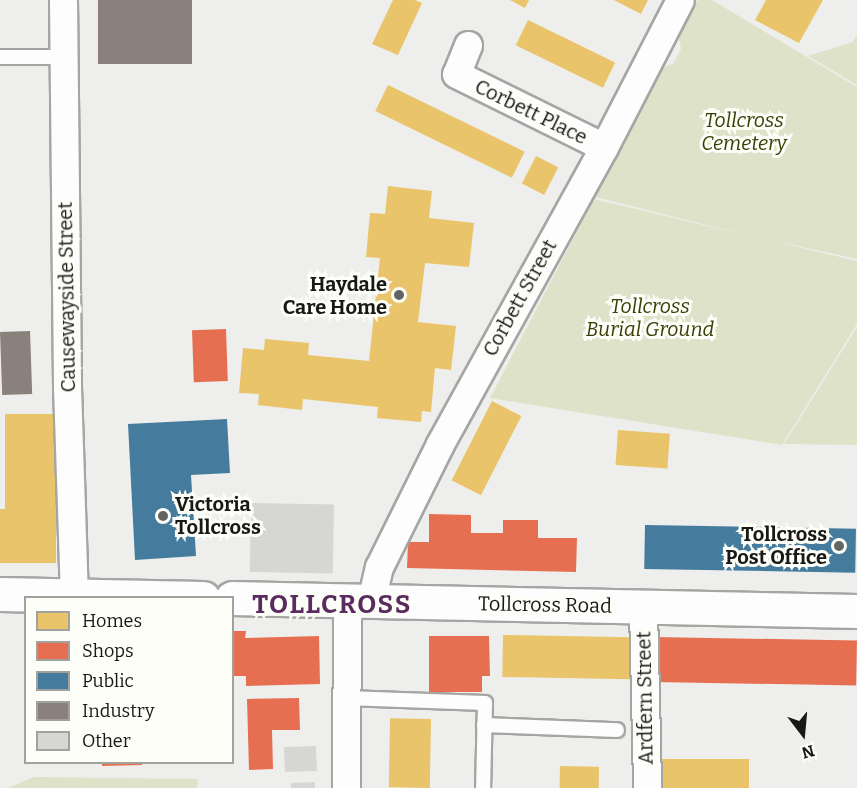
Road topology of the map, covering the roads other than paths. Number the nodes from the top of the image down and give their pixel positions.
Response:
1 (63, 0) edge
2 (680, 0) edge
3 (468, 45) dead end
4 (0, 57) edge
5 (64, 57) junction
6 (603, 147) junction
7 (0, 594) edge
8 (74, 595) junction
9 (138, 596) edge
10 (234, 598) edge
11 (359, 601) junction
12 (643, 608) junction
13 (857, 611) edge
14 (346, 698) junction
15 (484, 725) junction
16 (617, 730) dead end
17 (345, 788) edge
18 (483, 788) edge
19 (647, 788) edge

1 - 5 street, Causewayside Street
2 - 6 street, Corbett Street
3 - 6 street, Corbett Place
4 - 5 lane
5 - 8 street, Causewayside Street
6 - 11 street, Corbett Street
7 - 8 street
8 - 9 street
10 - 11 street, Tollcross Road
11 - 12 street, Tollcross Road
11 - 14 street, Corbett Street
12 - 13 street, Tollcross Road
12 - 19 street, Ardfern Street
14 - 15 lane
14 - 17 street, Corbett Street
15 - 16 lane
15 - 18 lane

